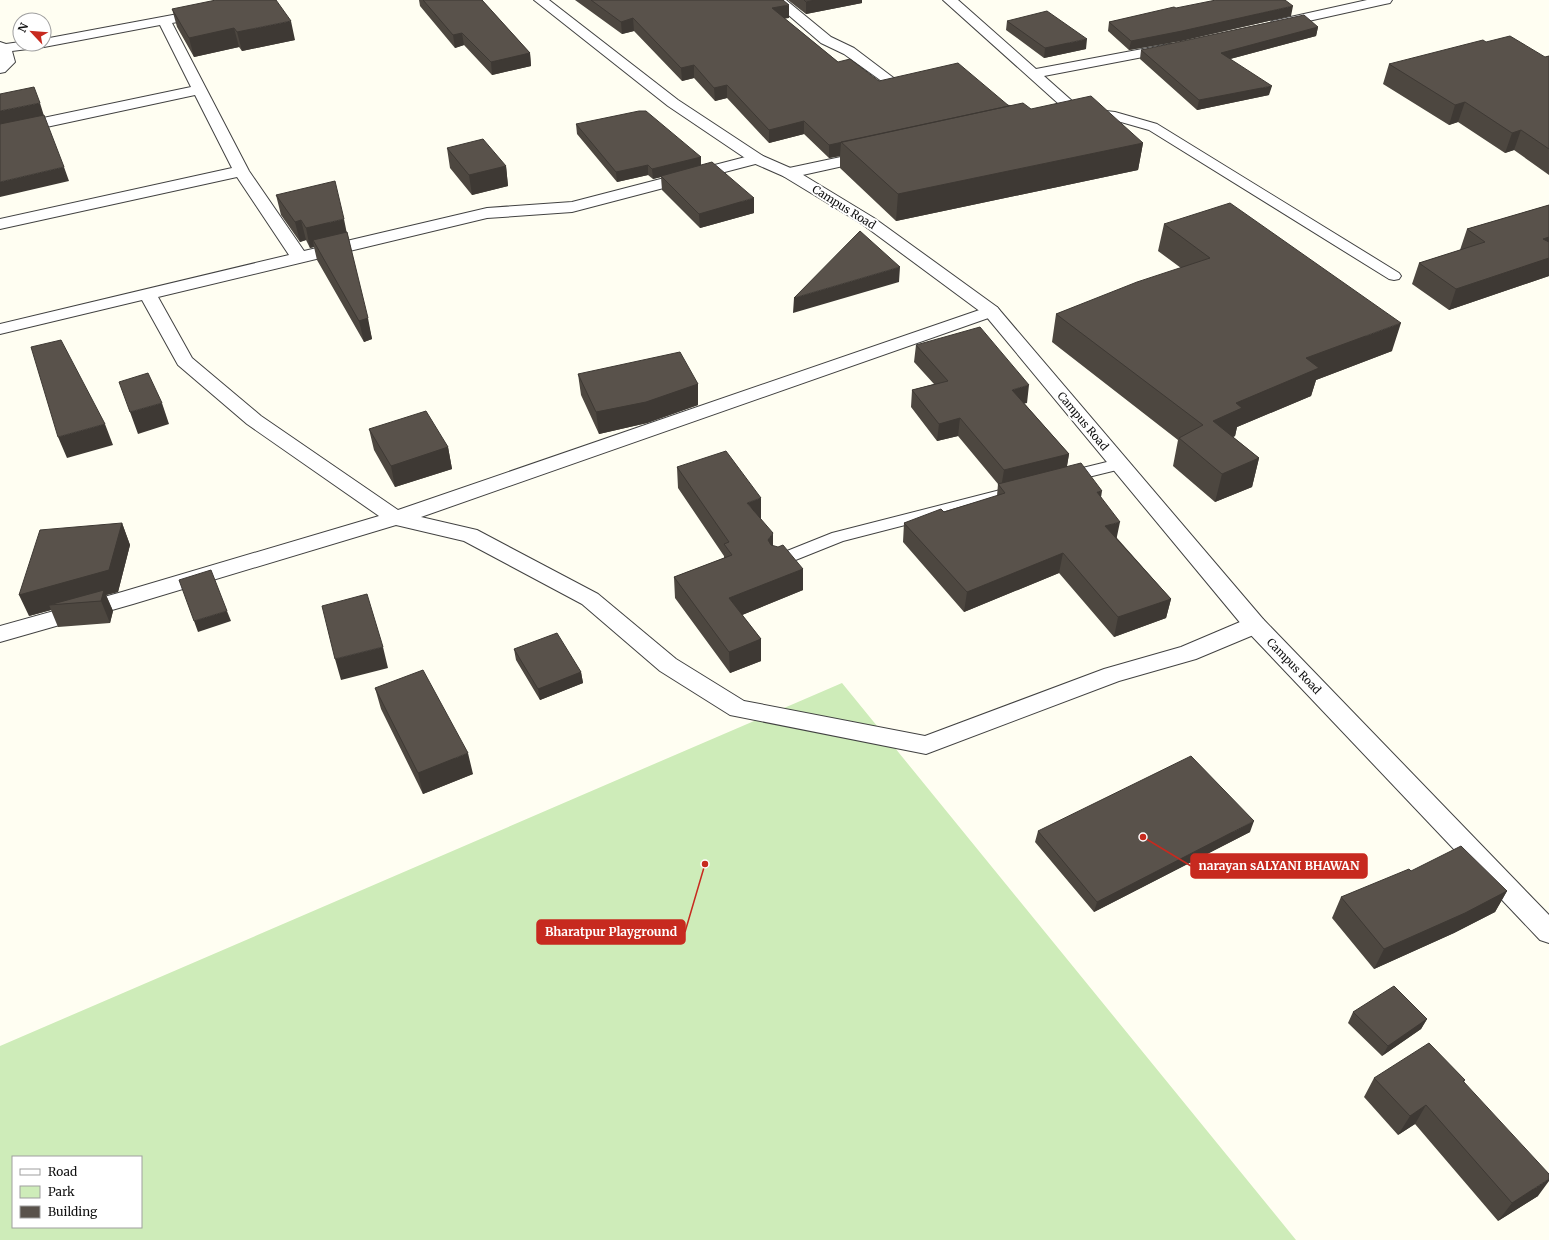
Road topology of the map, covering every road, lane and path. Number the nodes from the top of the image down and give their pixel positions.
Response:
1 (541, 0) edge
2 (778, 0) edge
3 (950, 0) edge
4 (1385, 0) edge
5 (188, 16) edge
6 (164, 20) junction
7 (1264, 27) edge
8 (52, 41) edge
9 (12, 46) edge
10 (1181, 46) edge
11 (2, 47) edge
12 (0, 69) edge
13 (1033, 74) junction
14 (888, 80) edge
15 (200, 89) junction
16 (1075, 111) junction
17 (1060, 115) edge
18 (0, 132) edge
19 (882, 153) edge
20 (757, 159) junction
21 (241, 170) junction
22 (789, 173) junction
23 (0, 224) edge
24 (300, 258) junction
25 (1394, 276) dead end
26 (148, 295) junction
27 (991, 311) junction
28 (0, 330) edge
29 (1119, 464) junction
30 (1051, 482) edge
31 (1028, 488) edge
32 (396, 518) junction
33 (778, 561) edge
34 (1254, 625) junction
35 (0, 634) edge
36 (1549, 932) edge

1 - 20 street, Campus Road
2 - 14 street
3 - 13 street
4 - 7 street
5 - 6 street
6 - 8 street
6 - 15 street
9 - 11 street
10 - 13 street
11 - 12 street
13 - 16 street
15 - 18 street
15 - 21 street
16 - 17 street
16 - 25 lane
19 - 22 street
20 - 22 street, Campus Road
20 - 24 street
21 - 23 street
21 - 24 street
22 - 27 street, Campus Road
24 - 26 street
26 - 28 street
26 - 32 street
27 - 29 street, Campus Road
27 - 32 street
29 - 30 lane
29 - 34 street, Campus Road
31 - 33 lane
32 - 34 street
32 - 35 street
34 - 36 street, Campus Road

